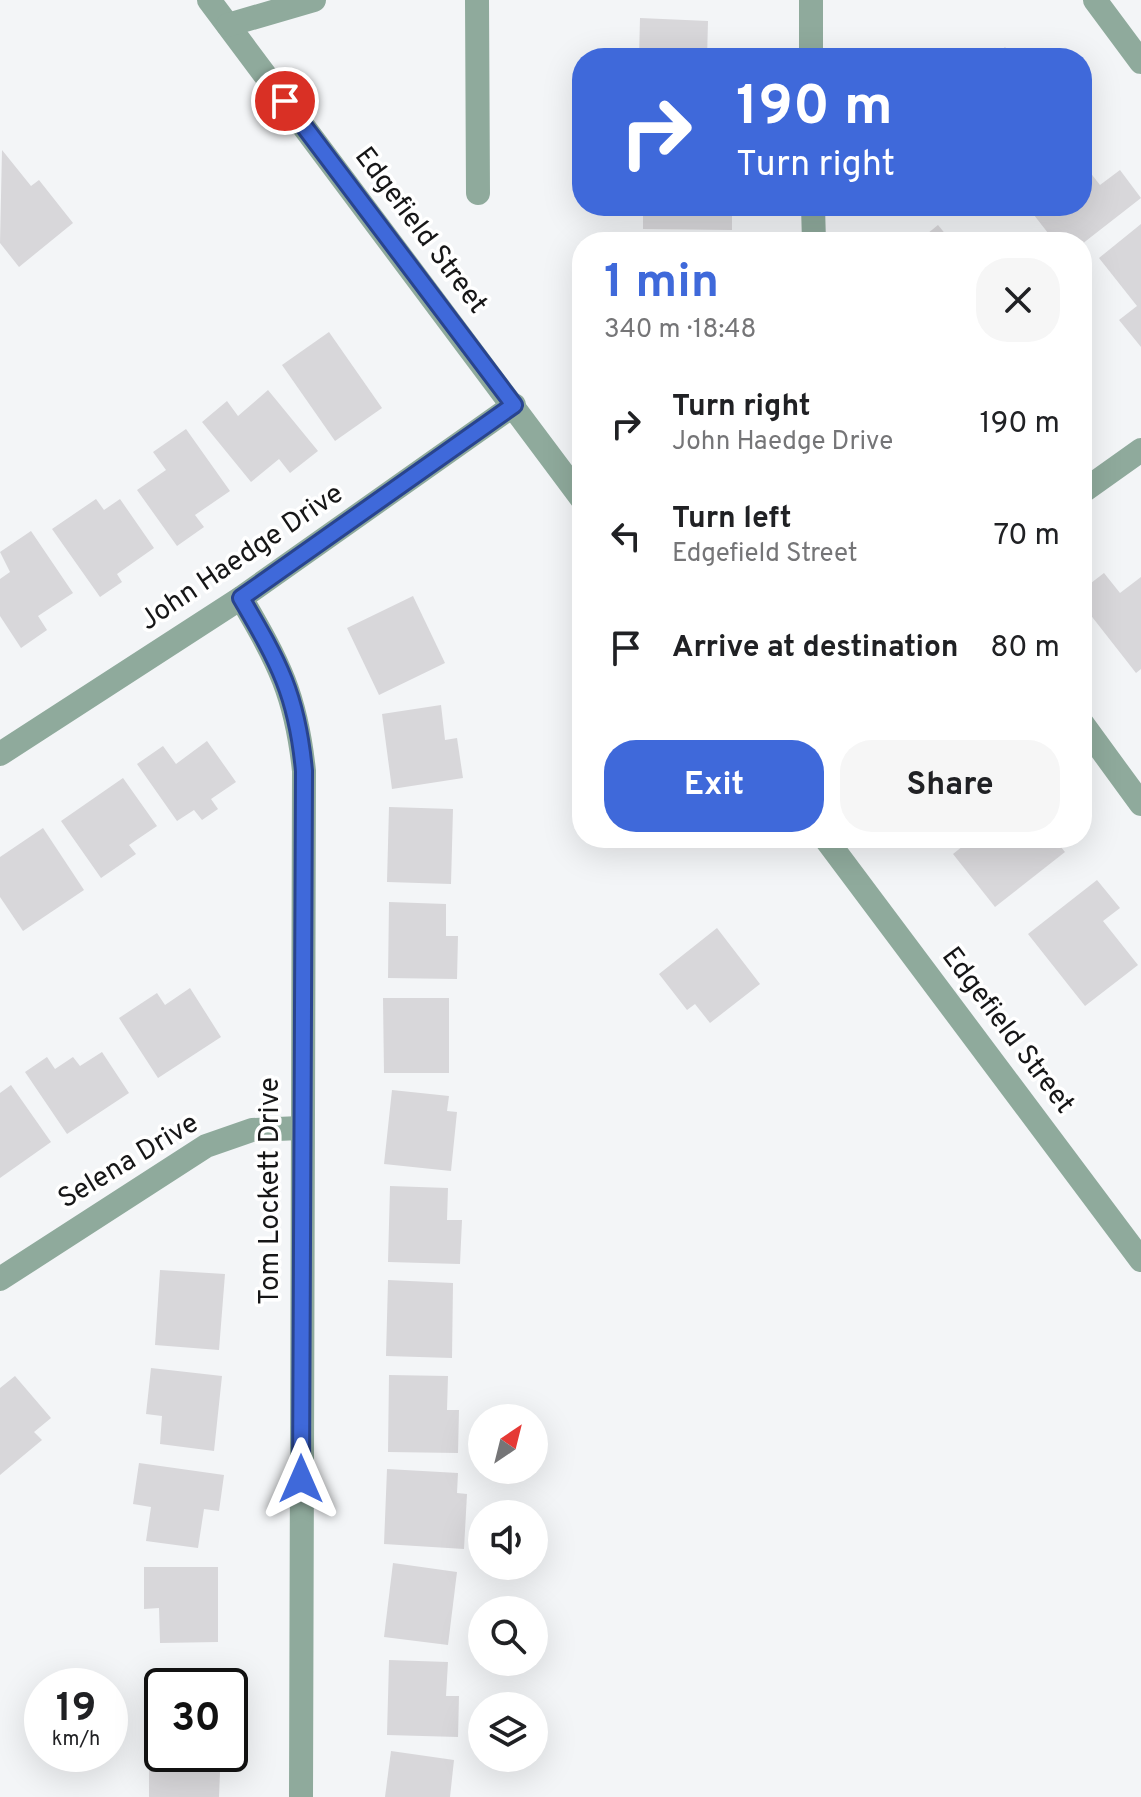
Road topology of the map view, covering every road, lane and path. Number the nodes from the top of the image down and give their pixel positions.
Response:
1 (209, 0) edge
2 (314, 0) edge
3 (477, 0) edge
4 (811, 0) edge
5 (1095, 0) edge
6 (228, 25) junction
7 (811, 48) edge
8 (1141, 62) edge
9 (478, 193) dead end
10 (514, 405) junction
11 (1141, 450) edge
12 (572, 485) edge
13 (1092, 485) edge
14 (241, 598) junction
15 (1092, 737) edge
16 (0, 754) edge
17 (1141, 804) edge
18 (832, 848) edge
19 (300, 1128) junction
20 (1141, 1260) edge
21 (0, 1279) edge
22 (301, 1797) edge

1 - 6 street, Edgefield Street
2 - 6 street
3 - 9 street
4 - 7 street
5 - 8 street
6 - 10 street, Edgefield Street
10 - 12 street, Edgefield Street
10 - 14 street, John Haedge Drive
11 - 13 street
14 - 16 street, John Haedge Drive
14 - 19 street, Tom Lockett Drive
15 - 17 street
18 - 20 street, Edgefield Street
19 - 21 street, Selena Drive
19 - 22 street, Tom Lockett Drive

